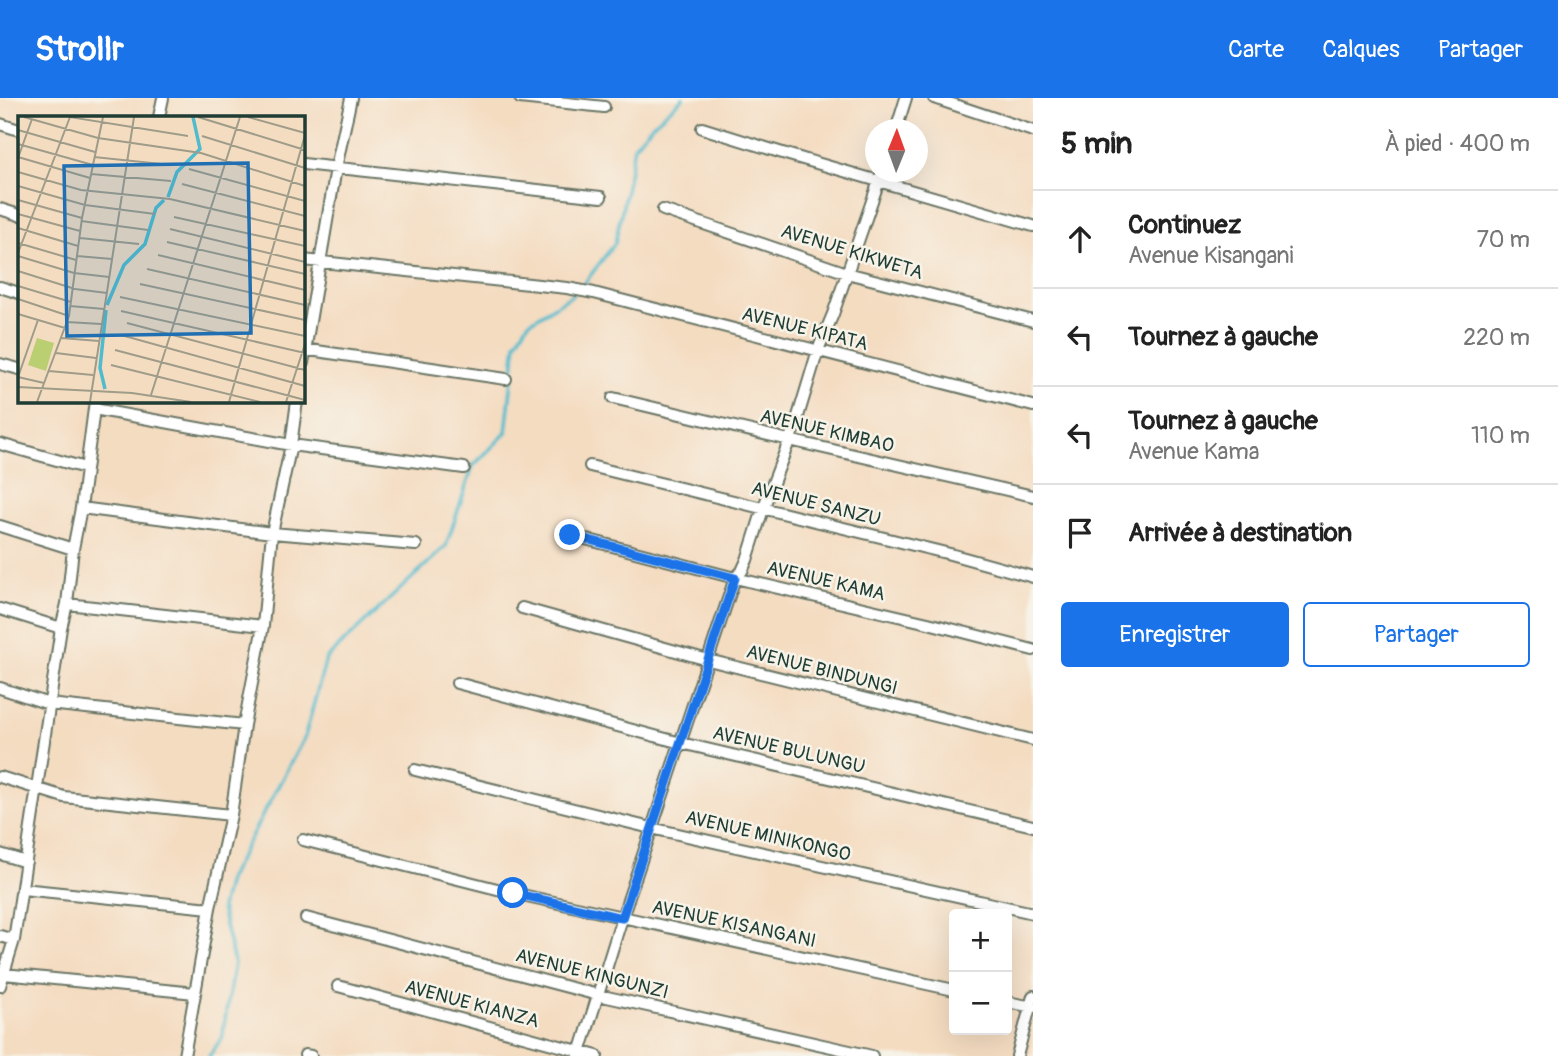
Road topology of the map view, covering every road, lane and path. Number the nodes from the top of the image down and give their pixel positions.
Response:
1 (163, 98) edge
2 (351, 98) edge
3 (520, 98) edge
4 (906, 98) edge
5 (934, 98) edge
6 (604, 107) dead end
7 (159, 116) edge
8 (899, 119) edge
9 (0, 124) edge
10 (702, 128) dead end
11 (18, 130) edge
12 (1033, 131) edge
13 (304, 164) edge
14 (336, 168) junction
15 (865, 172) edge
16 (878, 182) edge
17 (898, 182) edge
18 (601, 197) dead end
19 (0, 209) edge
20 (663, 210) dead end
21 (18, 215) edge
22 (1033, 226) edge
23 (304, 260) edge
24 (320, 262) junction
25 (848, 272) junction
26 (0, 287) edge
27 (18, 293) edge
28 (1033, 321) edge
29 (304, 349) edge
30 (818, 350) junction
31 (0, 364) edge
32 (18, 369) edge
33 (506, 379) dead end
34 (613, 398) dead end
35 (297, 402) edge
36 (94, 405) edge
37 (1033, 406) edge
38 (789, 440) junction
39 (0, 444) edge
40 (291, 445) junction
41 (590, 466) dead end
42 (85, 468) junction
43 (464, 468) dead end
44 (1033, 496) edge
45 (81, 508) junction
46 (763, 509) junction
47 (0, 526) edge
48 (272, 533) junction
49 (570, 535) dead end
50 (416, 545) dead end
51 (73, 549) junction
52 (1033, 577) edge
53 (735, 578) junction
54 (66, 604) junction
55 (0, 608) edge
56 (522, 608) dead end
57 (263, 625) junction
58 (61, 628) junction
59 (1033, 650) edge
60 (708, 660) junction
61 (457, 683) dead end
62 (0, 688) edge
63 (50, 704) junction
64 (244, 725) junction
65 (1033, 740) edge
66 (681, 743) junction
67 (415, 769) dead end
68 (0, 777) edge
69 (37, 789) junction
70 (231, 815) junction
71 (1033, 826) edge
72 (652, 828) junction
73 (303, 840) dead end
74 (0, 854) edge
75 (26, 862) junction
76 (22, 889) junction
77 (210, 908) junction
78 (1033, 913) edge
79 (306, 918) dead end
80 (622, 918) junction
81 (0, 936) edge
82 (14, 940) junction
83 (4, 974) junction
84 (0, 986) edge
85 (338, 986) dead end
86 (949, 989) edge
87 (195, 993) junction
88 (598, 995) junction
89 (1012, 1002) edge
90 (1032, 1003) edge
91 (580, 1054) edge
92 (184, 1056) edge
93 (597, 1056) edge
94 (872, 1056) edge
95 (1017, 1056) edge

1 - 7 street
2 - 14 street
3 - 6 street
4 - 8 street
5 - 12 street
9 - 11 street
10 - 15 street
13 - 14 street
14 - 18 street
14 - 24 street
16 - 25 street
17 - 22 street
19 - 21 street
20 - 25 street, AVENUE KIKWETA
23 - 24 street, AVENUE KIPATA
24 - 29 street
24 - 30 street, AVENUE KIPATA
25 - 28 street, AVENUE KIKWETA
25 - 30 street
26 - 27 street
29 - 33 street
30 - 37 street, AVENUE KIPATA
30 - 38 street
31 - 32 street
34 - 38 street, AVENUE KIMBAO
35 - 40 street
36 - 40 street
36 - 42 street
38 - 44 street, AVENUE KIMBAO
38 - 46 street
39 - 42 street
40 - 43 street
40 - 48 street
41 - 46 street, AVENUE SANZU
42 - 45 street
45 - 48 street
45 - 51 street
46 - 52 street, AVENUE SANZU
46 - 53 street
47 - 51 street
48 - 50 street
48 - 57 street
49 - 53 street, AVENUE KAMA
51 - 54 street
53 - 59 street, AVENUE KAMA
53 - 60 street
54 - 57 street
54 - 58 street
55 - 58 street
56 - 60 street, AVENUE BINDUNGI
57 - 64 street
58 - 63 street
60 - 65 street, AVENUE BINDUNGI
60 - 66 street
61 - 66 street, AVENUE BULUNGU
62 - 63 street
63 - 64 street
63 - 69 street
64 - 70 street
66 - 71 street, AVENUE BULUNGU
66 - 72 street
67 - 72 street, AVENUE MINIKONGO
68 - 69 street
69 - 70 street
69 - 75 street
70 - 77 street
72 - 78 street, AVENUE MINIKONGO
72 - 80 street
73 - 80 street, AVENUE KISANGANI
74 - 75 street
75 - 76 street
76 - 77 street
76 - 82 street
77 - 87 street
79 - 88 street, AVENUE KINGUNZI
80 - 86 street, AVENUE KISANGANI
80 - 88 street
81 - 82 street
82 - 83 street
83 - 84 street
83 - 87 street
85 - 91 street, AVENUE KIANZA
87 - 92 street
88 - 91 street
88 - 94 street, AVENUE KINGUNZI
89 - 90 street
90 - 95 street
91 - 93 street, AVENUE KIANZA

